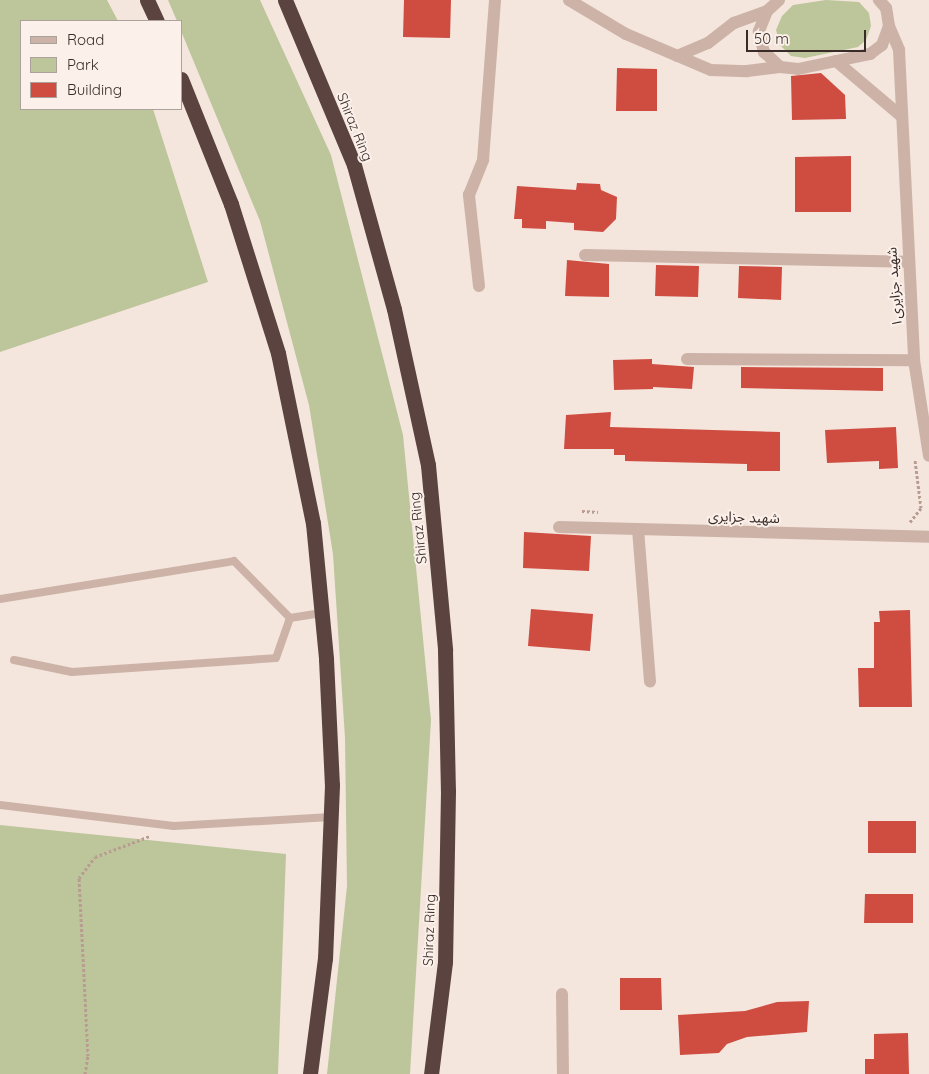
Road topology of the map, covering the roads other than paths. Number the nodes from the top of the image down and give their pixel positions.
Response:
1 (147, 0) edge
2 (284, 0) edge
3 (495, 0) edge
4 (569, 0) edge
5 (779, 0) edge
6 (879, 0) edge
7 (767, 11) junction
8 (157, 20) edge
9 (889, 26) junction
10 (677, 56) junction
11 (836, 61) junction
12 (780, 66) junction
13 (182, 82) edge
14 (900, 115) junction
15 (586, 255) dead end
16 (906, 262) junction
17 (479, 286) dead end
18 (687, 359) dead end
19 (914, 360) junction
20 (926, 412) edge
21 (929, 456) edge
22 (559, 527) dead end
23 (638, 529) junction
24 (929, 537) edge
25 (0, 599) edge
26 (322, 613) junction
27 (290, 618) junction
28 (14, 660) dead end
29 (650, 682) dead end
30 (0, 806) edge
31 (331, 817) junction
32 (562, 994) dead end
33 (310, 1074) edge
34 (432, 1074) edge
35 (563, 1074) edge

1 - 8 highway
2 - 34 highway, Shiraz Ring
3 - 17 street
4 - 10 street
5 - 7 street
6 - 9 street, شهید جزایری۱
7 - 10 street
7 - 12 street
9 - 11 street
9 - 14 street, شهید جزایری۱
10 - 12 street
11 - 12 street
11 - 14 street
13 - 26 highway
14 - 16 street, شهید جزایری۱
15 - 16 street
16 - 19 street, شهید جزایری۱
18 - 19 street
19 - 20 street, شهید جزایری۱
20 - 21 street, شهید جزایری۱
22 - 23 street, شهید جزایری
23 - 24 street, شهید جزایری
23 - 29 street
25 - 27 lane
26 - 27 lane
26 - 31 highway
27 - 28 lane
30 - 31 lane
31 - 33 highway
32 - 35 street

